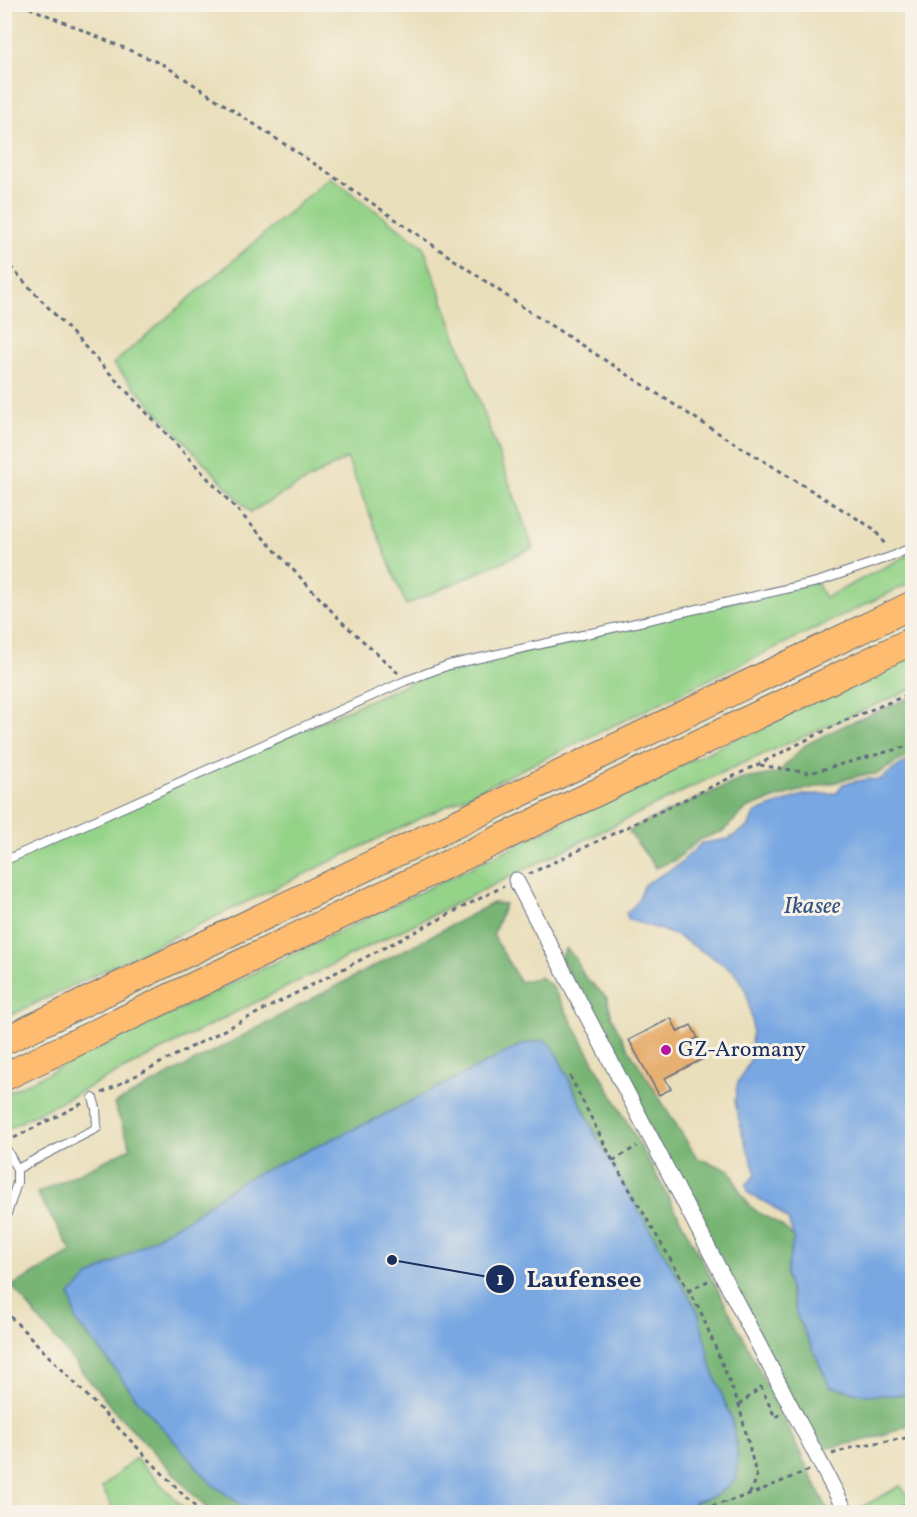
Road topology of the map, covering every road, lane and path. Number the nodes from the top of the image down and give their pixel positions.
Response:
1 (21, 4) edge
2 (4, 260) edge
3 (912, 547) edge
4 (893, 556) junction
5 (912, 605) edge
6 (912, 641) edge
7 (405, 681) junction
8 (912, 693) edge
9 (912, 746) edge
10 (759, 764) junction
11 (4, 861) edge
12 (516, 880) junction
13 (4, 1041) edge
14 (4, 1077) edge
15 (570, 1077) dead end
16 (93, 1098) junction
17 (4, 1144) edge
18 (637, 1146) dead end
19 (613, 1161) junction
20 (17, 1169) junction
21 (4, 1223) edge
22 (710, 1280) dead end
23 (688, 1291) junction
24 (4, 1310) edge
25 (761, 1387) dead end
26 (739, 1405) junction
27 (912, 1437) edge
28 (912, 1450) edge
29 (821, 1462) junction
30 (912, 1483) edge
31 (749, 1495) junction
32 (912, 1500) edge
33 (726, 1502) junction
34 (712, 1506) dead end
35 (200, 1512) edge
36 (723, 1512) edge
37 (846, 1512) edge
38 (894, 1512) edge

1 - 4 path
2 - 7 path
3 - 4 lane
4 - 7 lane
5 - 13 highway
6 - 14 highway
7 - 11 lane
8 - 10 path
9 - 10 path
10 - 12 path
12 - 16 path
12 - 29 street
15 - 19 path
16 - 17 path
16 - 20 lane
17 - 20 lane
18 - 19 path
19 - 23 path
20 - 21 lane
22 - 23 path
23 - 26 path
24 - 35 path
25 - 26 path
26 - 31 path
27 - 29 path
28 - 30 path
29 - 31 path
29 - 37 street
31 - 33 path
32 - 38 path
33 - 34 path
33 - 36 path

